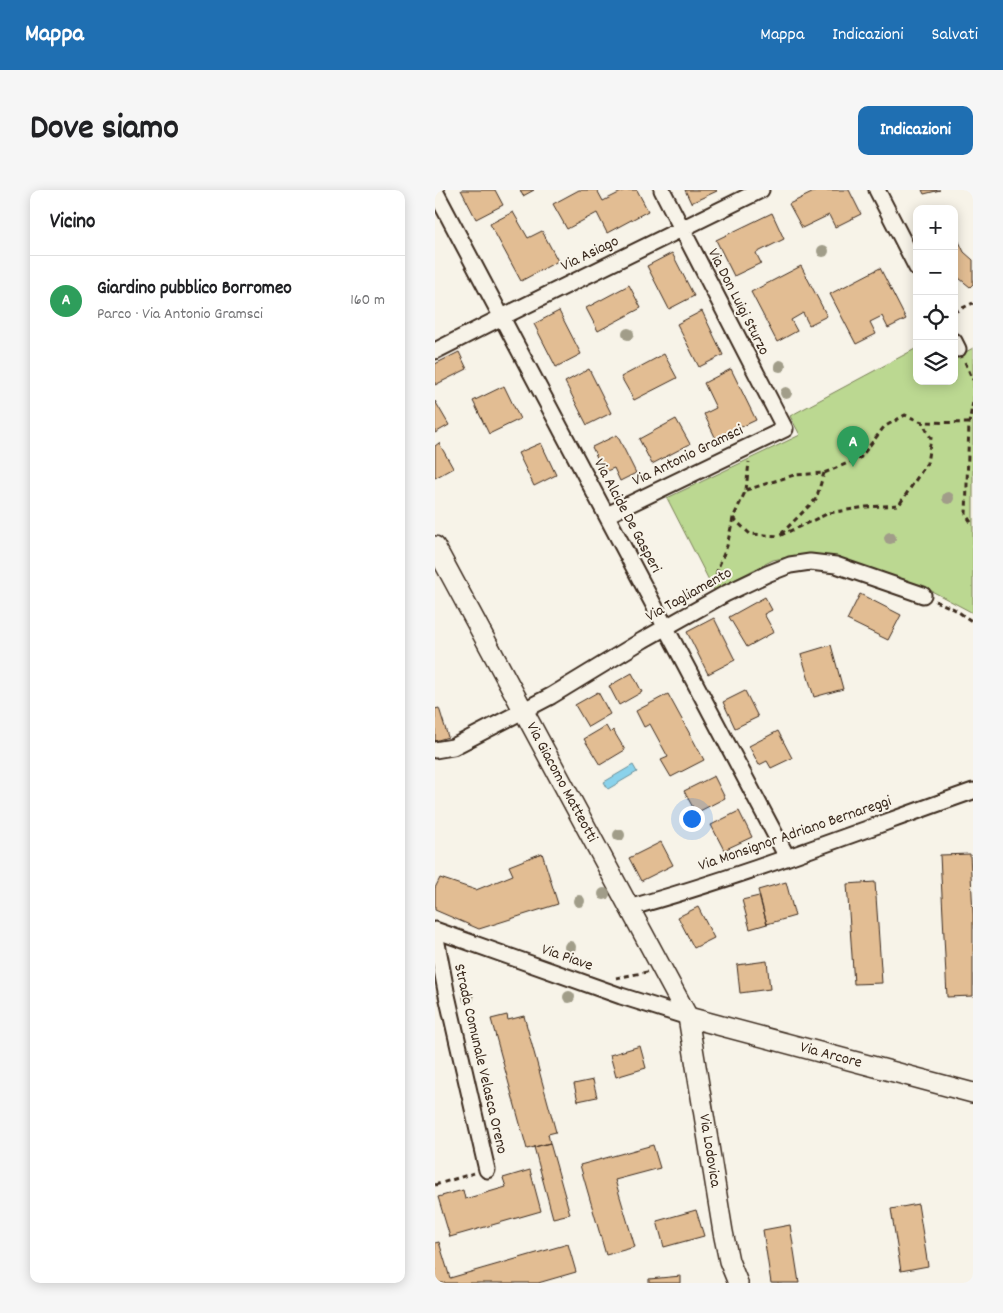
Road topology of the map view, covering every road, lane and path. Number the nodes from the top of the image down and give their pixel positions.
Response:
1 (662, 190) edge
2 (761, 190) edge
3 (877, 190) edge
4 (435, 191) edge
5 (681, 229) junction
6 (913, 260) edge
7 (973, 304) edge
8 (958, 310) edge
9 (501, 317) junction
10 (958, 349) edge
11 (435, 351) edge
12 (973, 380) edge
13 (973, 402) edge
14 (921, 422) junction
15 (969, 424) junction
16 (785, 429) joint
17 (750, 446) junction
18 (824, 473) junction
19 (746, 490) junction
20 (607, 515) junction
21 (733, 518) junction
22 (973, 525) edge
23 (779, 536) junction
24 (435, 546) edge
25 (923, 595) joint
26 (709, 603) junction
27 (973, 622) edge
28 (666, 627) junction
29 (523, 711) junction
30 (435, 750) edge
31 (973, 791) edge
32 (787, 857) junction
33 (628, 908) junction
34 (435, 932) edge
35 (643, 963) dead end
36 (611, 979) dead end
37 (687, 1017) junction
38 (973, 1093) edge
39 (487, 1170) joint
40 (435, 1185) edge
41 (738, 1283) edge

1 - 5 street, Via Don Luigi Sturzo
2 - 5 street, Via Asiago
3 - 6 street
4 - 9 street, Via Alcide De Gasperi
5 - 9 street, Via Asiago
5 - 16 street, Via Don Luigi Sturzo
7 - 8 path
9 - 11 street, Via Asiago
9 - 20 street, Via Alcide De Gasperi
10 - 12 path
13 - 15 path
14 - 15 path
14 - 18 path
14 - 23 path
15 - 22 path
16 - 17 street, Via Antonio Gramsci
17 - 19 path
17 - 20 street, Via Antonio Gramsci
18 - 19 path
18 - 23 path
19 - 21 path
20 - 28 street, Via Alcide De Gasperi
21 - 23 path
21 - 26 path
24 - 29 street, Via Giacomo Matteotti
25 - 26 street, Via Tagliamento
25 - 27 path
26 - 28 street, Via Tagliamento
28 - 29 street, Via Tagliamento
28 - 32 street, Via Alcide De Gasperi
29 - 30 street, Via Tagliamento
29 - 33 street, Via Giacomo Matteotti
31 - 32 street, Via Monsignor Adriano Bernareggi
32 - 33 street, Via Monsignor Adriano Bernareggi
33 - 37 street, Via Giacomo Matteotti
34 - 37 street, Via Piave
34 - 39 street, Strada Comunale Velasca Oreno
35 - 36 path
37 - 38 street, Via Arcore
37 - 41 street, Via Lodovica
39 - 40 path, Strada Comunale Velasca Oreno

